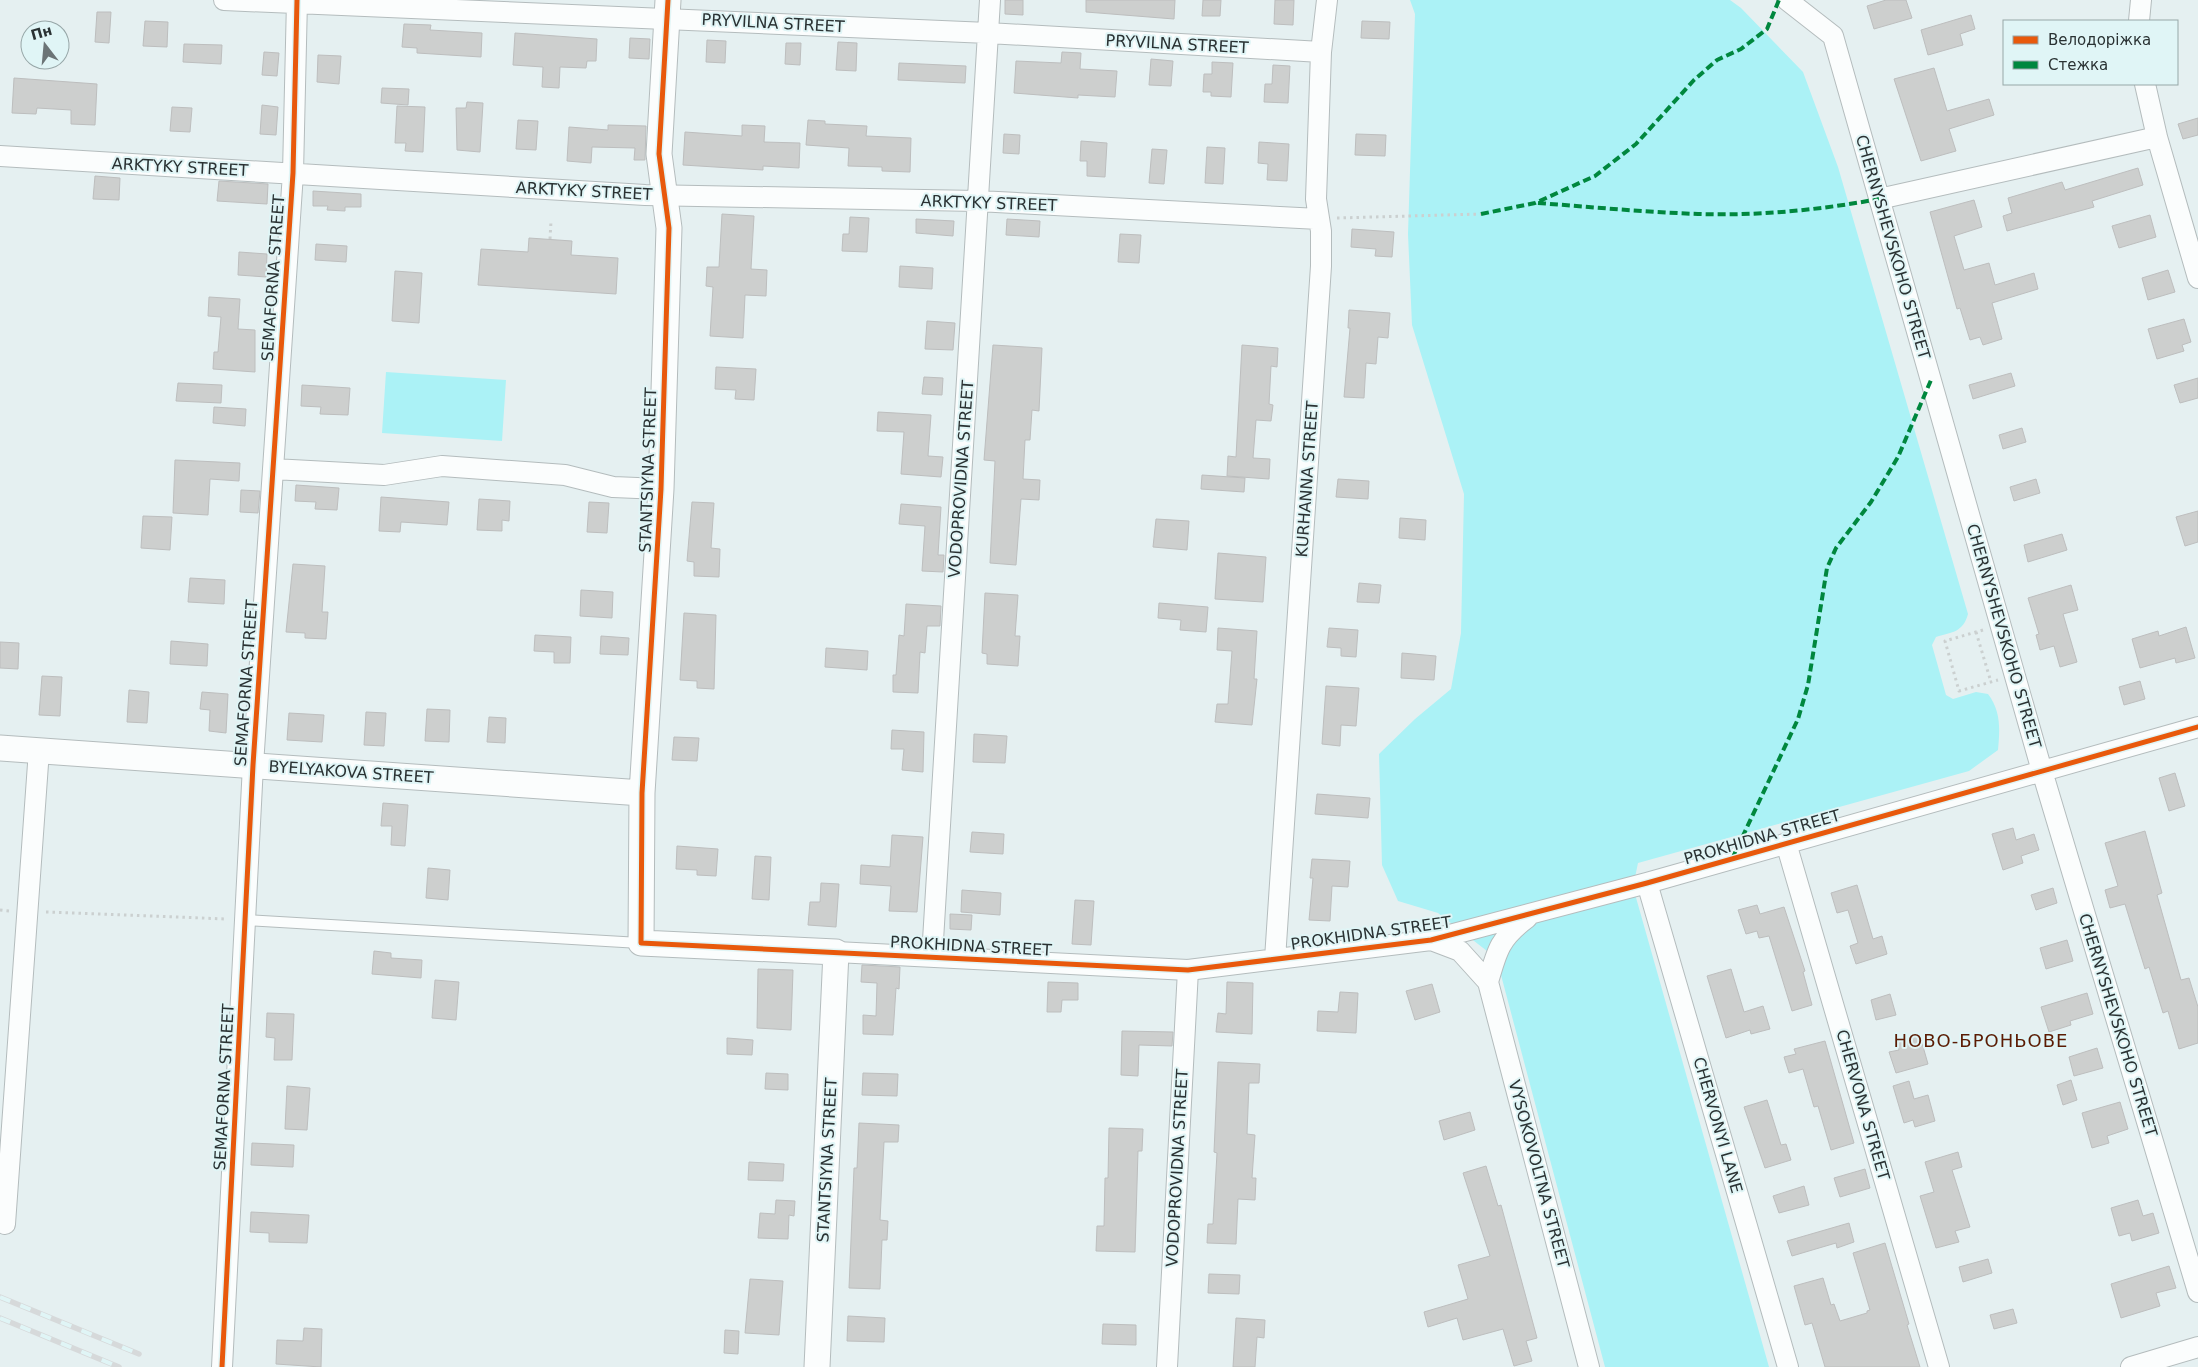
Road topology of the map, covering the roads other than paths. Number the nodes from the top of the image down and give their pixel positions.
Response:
1 (224, 0) edge
2 (990, 0) edge
3 (1327, 0) edge
4 (1787, 0) edge
5 (2141, 0) edge
6 (297, 2) edge
7 (668, 9) edge
8 (2139, 20) edge
9 (988, 33) junction
10 (1321, 52) junction
11 (2144, 85) edge
12 (2157, 137) junction
13 (0, 156) edge
14 (293, 173) junction
15 (664, 194) junction
16 (1879, 199) junction
17 (978, 201) junction
18 (1319, 219) junction
19 (2198, 278) edge
20 (273, 469) junction
21 (661, 489) junction
22 (2198, 727) edge
23 (0, 748) edge
24 (39, 750) junction
25 (254, 766) junction
26 (2042, 771) junction
27 (642, 793) junction
28 (1786, 843) junction
29 (1647, 883) junction
30 (1531, 915) junction
31 (245, 920) junction
32 (1431, 940) junction
33 (641, 943) junction
34 (836, 952) junction
35 (932, 957) junction
36 (1275, 959) junction
37 (1188, 970) junction
38 (1488, 982) junction
39 (5, 1224) dead end
40 (2198, 1292) edge
41 (2198, 1347) edge
42 (222, 1367) edge
43 (817, 1367) edge
44 (1167, 1367) edge
45 (1589, 1367) edge
46 (1788, 1367) edge
47 (1939, 1367) edge
48 (2131, 1367) edge

1 - 6 street, PRYVILNA STREET
2 - 9 street, VODOPROVIDNA STREET
3 - 10 street, KURHANNA STREET
4 - 16 street, CHERNYSHEVSKOHO STREET
5 - 8 street
6 - 7 street, PRYVILNA STREET
6 - 14 street, SEMAFORNA STREET
7 - 9 street, PRYVILNA STREET
7 - 15 street, STANTSIYNA STREET
9 - 10 street, PRYVILNA STREET
9 - 17 street, VODOPROVIDNA STREET
10 - 18 street, KURHANNA STREET
11 - 12 street
12 - 16 street
12 - 19 street
13 - 14 street, ARKTYKY STREET
14 - 15 street, ARKTYKY STREET
14 - 20 street, SEMAFORNA STREET
15 - 17 street, ARKTYKY STREET
15 - 21 street, STANTSIYNA STREET
16 - 26 street, CHERNYSHEVSKOHO STREET
17 - 18 street, ARKTYKY STREET
17 - 35 street, VODOPROVIDNA STREET
18 - 36 street, KURHANNA STREET
20 - 21 street
20 - 25 street, SEMAFORNA STREET
21 - 27 street, STANTSIYNA STREET
22 - 26 street, PROKHIDNA STREET
23 - 24 street, BYELYAKOVA STREET
24 - 25 street, BYELYAKOVA STREET
24 - 39 street
25 - 27 street, BYELYAKOVA STREET
25 - 31 street, SEMAFORNA STREET
26 - 28 street, PROKHIDNA STREET
26 - 40 street, CHERNYSHEVSKOHO STREET
27 - 33 street, STANTSIYNA STREET
28 - 29 street, PROKHIDNA STREET
28 - 47 street, CHERVONA STREET
29 - 30 street, PROKHIDNA STREET
29 - 46 street, CHERVONYI LANE
30 - 32 street, PROKHIDNA STREET
30 - 38 street, VYSOKOVOLTNA STREET
31 - 33 lane
31 - 42 street, SEMAFORNA STREET
32 - 36 street, PROKHIDNA STREET
32 - 38 street, VYSOKOVOLTNA STREET
33 - 34 street, PROKHIDNA STREET
34 - 35 street, PROKHIDNA STREET
34 - 43 street, STANTSIYNA STREET
35 - 37 street, PROKHIDNA STREET
36 - 37 street, PROKHIDNA STREET
37 - 44 street, VODOPROVIDNA STREET
38 - 45 street, VYSOKOVOLTNA STREET
41 - 48 street

